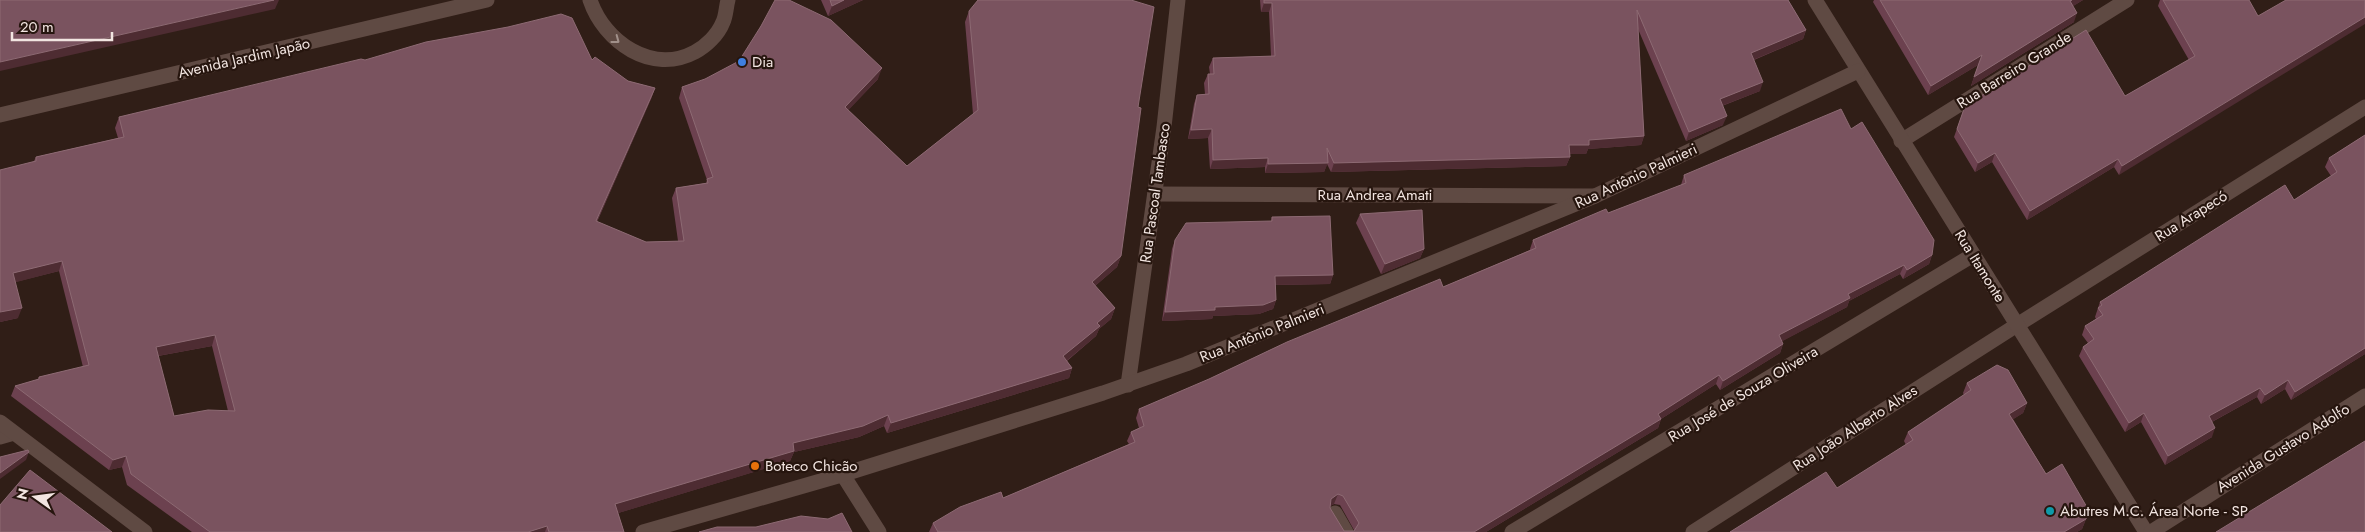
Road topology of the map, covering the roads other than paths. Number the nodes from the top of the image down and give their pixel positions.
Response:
1 (487, 0) edge
2 (590, 0) edge
3 (728, 0) edge
4 (1178, 0) edge
5 (1815, 0) edge
6 (2127, 0) edge
7 (1858, 71) junction
8 (2365, 107) edge
9 (0, 114) edge
10 (1901, 140) junction
11 (1155, 194) junction
12 (1595, 196) junction
13 (1973, 255) junction
14 (2017, 325) junction
15 (1128, 385) junction
16 (2365, 396) edge
17 (0, 422) edge
18 (7, 435) edge
19 (843, 475) junction
20 (1335, 513) edge
21 (145, 532) edge
22 (643, 532) edge
23 (879, 532) edge
24 (1346, 532) edge
25 (1512, 532) edge
26 (1693, 532) edge
27 (2146, 532) edge
28 (2152, 532) edge

1 - 9 street, Avenida Jardim Japão
2 -> 3 street
4 - 11 street, Rua Pascoal Tambasco
5 - 7 street, Rua Itamonte
6 - 10 street, Rua Barreiro Grande
7 - 10 street, Rua Itamonte
7 - 12 street, Rua Antônio Palmieri
8 - 14 street, Rua Arapecó
10 - 13 street, Rua Itamonte
11 - 12 street, Rua Andrea Amati
11 - 15 street, Rua Pascoal Tambasco
12 - 15 street, Rua Antônio Palmieri
13 - 14 street, Rua Itamonte
13 - 25 street, Rua José de Souza Oliveira
14 - 26 street, Rua João Alberto Alves
14 - 27 street, Rua Itamonte
15 - 19 street, Rua Antônio Palmieri
16 - 28 street, Avenida Gustavo Adolfo
17 - 18 street
18 - 21 street
19 - 22 street, Rua Antônio Palmieri
19 - 23 street
20 - 24 street

